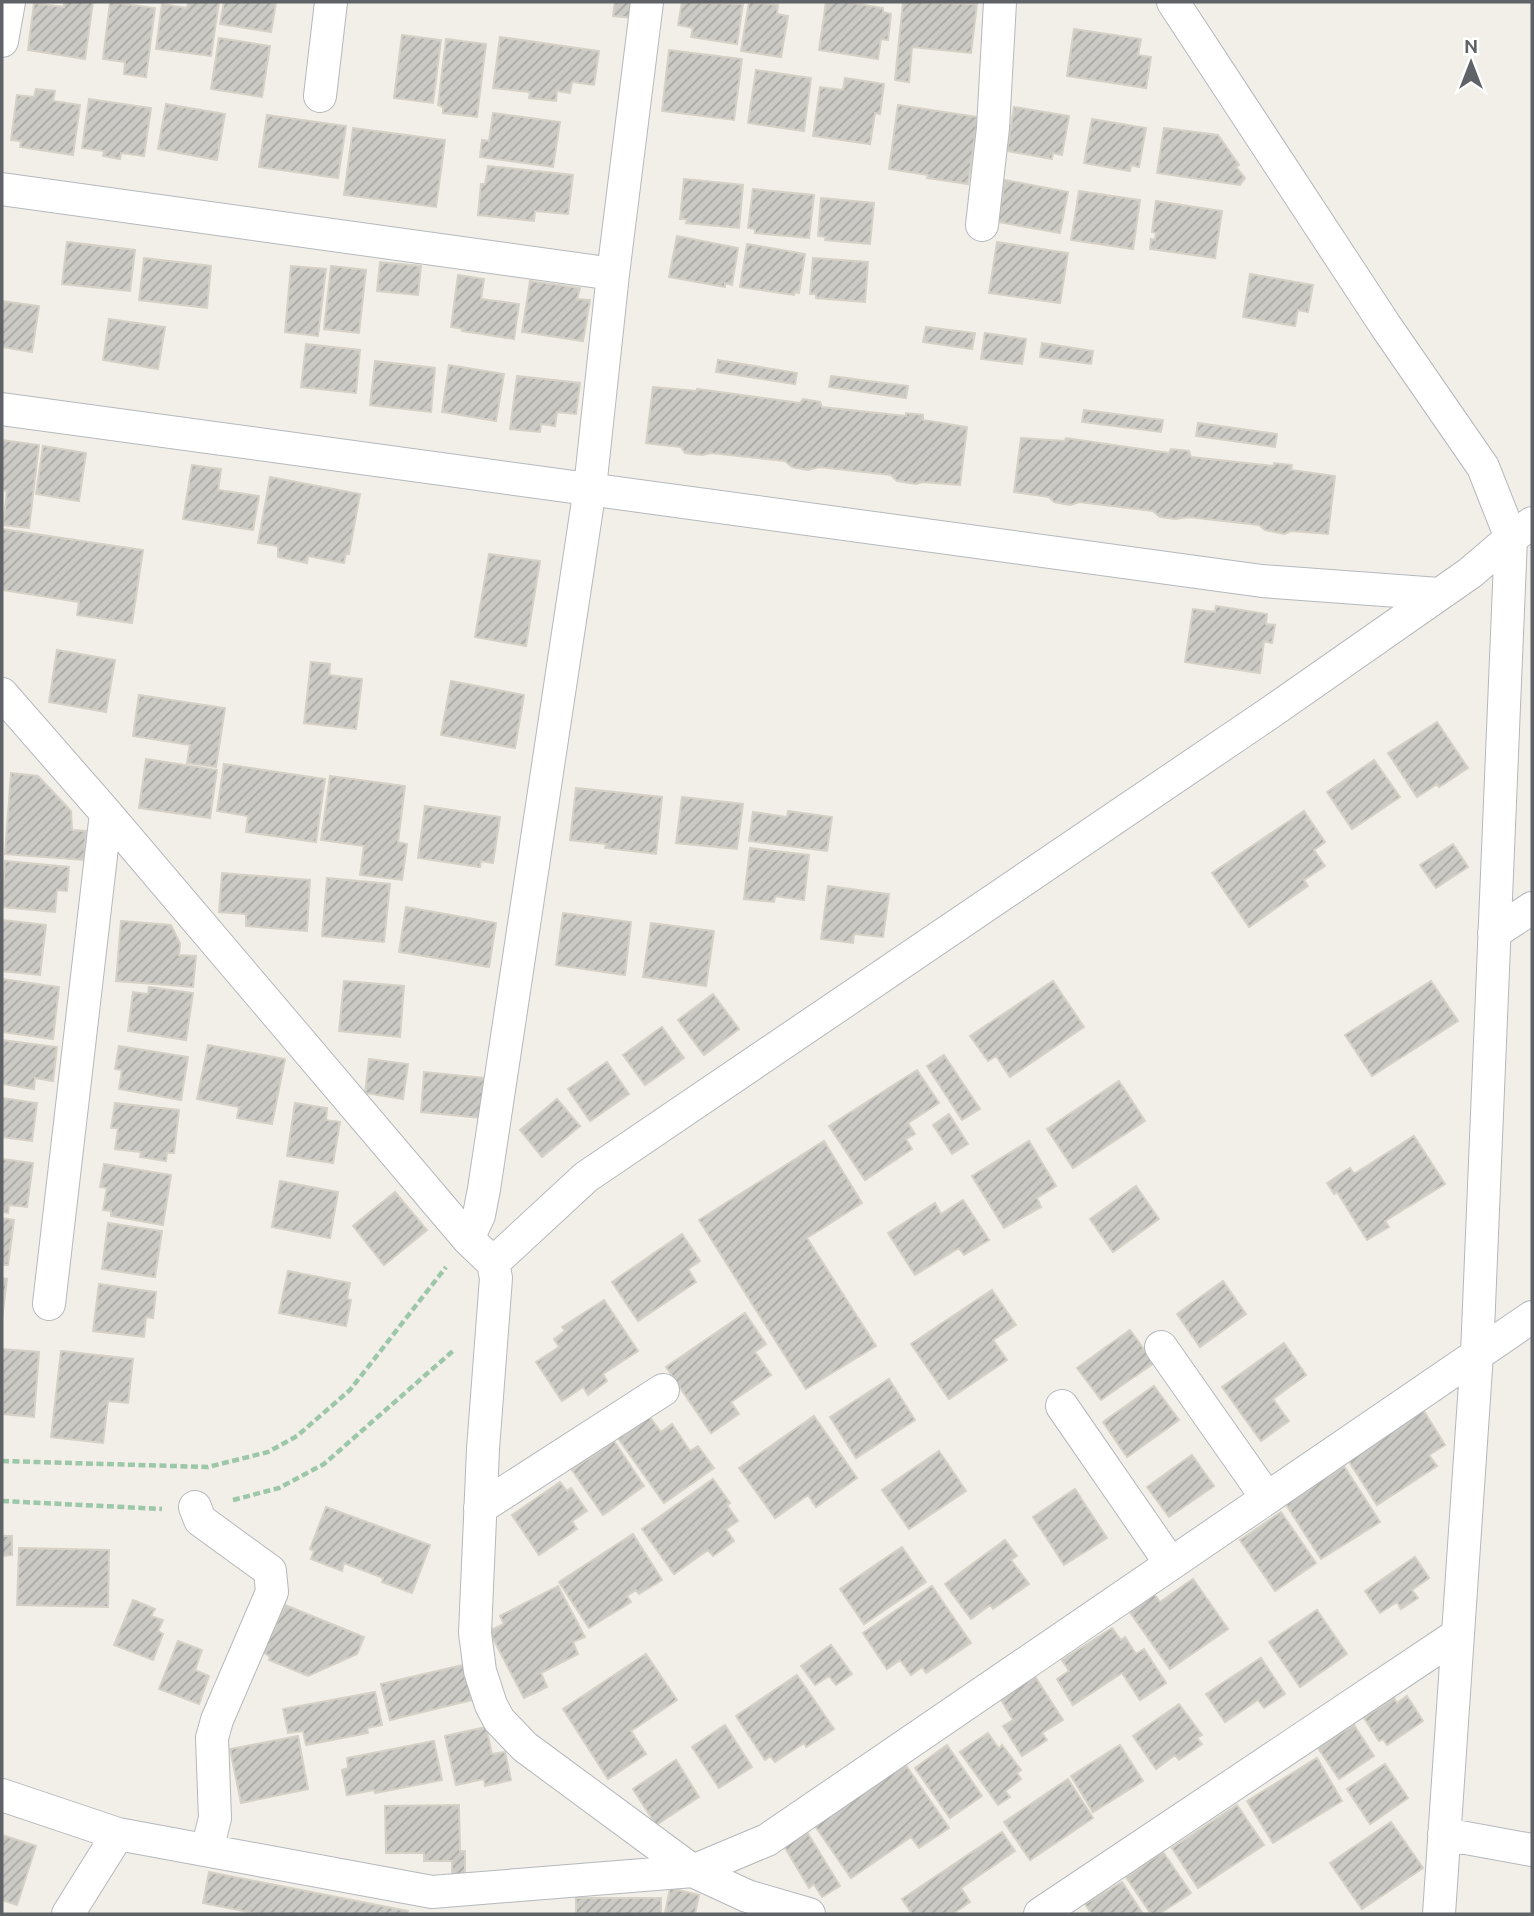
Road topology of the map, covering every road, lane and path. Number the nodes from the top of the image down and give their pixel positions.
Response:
1 (9, 2) edge
2 (331, 2) edge
3 (647, 2) edge
4 (1000, 2) edge
5 (1173, 2) edge
6 (2, 41) edge
7 (320, 96) dead end
8 (2, 189) edge
9 (982, 225) dead end
10 (613, 274) junction
11 (2, 409) edge
12 (590, 488) junction
13 (1522, 531) edge
14 (1439, 594) junction
15 (2, 694) edge
16 (106, 813) junction
17 (1532, 908) edge
18 (1493, 933) junction
19 (468, 1239) junction
20 (493, 1263) junction
21 (49, 1304) dead end
22 (1532, 1317) edge
23 (493, 1326) junction
24 (1161, 1347) dead end
25 (1477, 1354) junction
26 (663, 1390) dead end
27 (1062, 1406) dead end
28 (2, 1461) edge
29 (1267, 1498) junction
30 (2, 1502) edge
31 (195, 1507) junction
32 (480, 1508) junction
33 (1171, 1564) junction
34 (1457, 1635) junction
35 (2, 1795) edge
36 (118, 1833) junction
37 (1444, 1833) junction
38 (207, 1850) junction
39 (1532, 1850) edge
40 (693, 1871) junction
41 (68, 1914) edge
42 (809, 1914) edge
43 (1040, 1914) edge
44 (1439, 1914) edge

1 - 6 street
2 - 7 street
3 - 10 street
4 - 9 street
5 - 13 street
8 - 10 street
10 - 12 street
11 - 12 street
12 - 14 street
12 - 19 street
13 - 14 street
13 - 18 street
14 - 20 street
15 - 16 street
16 - 19 street
16 - 21 street
17 - 18 street
18 - 25 street
19 - 20 street
19 - 28 path
20 - 23 street
22 - 25 street
23 - 31 path
23 - 32 street
24 - 29 street
25 - 29 street
25 - 34 street
26 - 32 street
27 - 33 street
29 - 33 street
30 - 31 path
31 - 38 street
32 - 40 street
33 - 40 street
34 - 37 street
34 - 43 street
35 - 36 street
36 - 38 street
36 - 41 street
37 - 39 street
37 - 44 street
38 - 40 street
40 - 42 street

